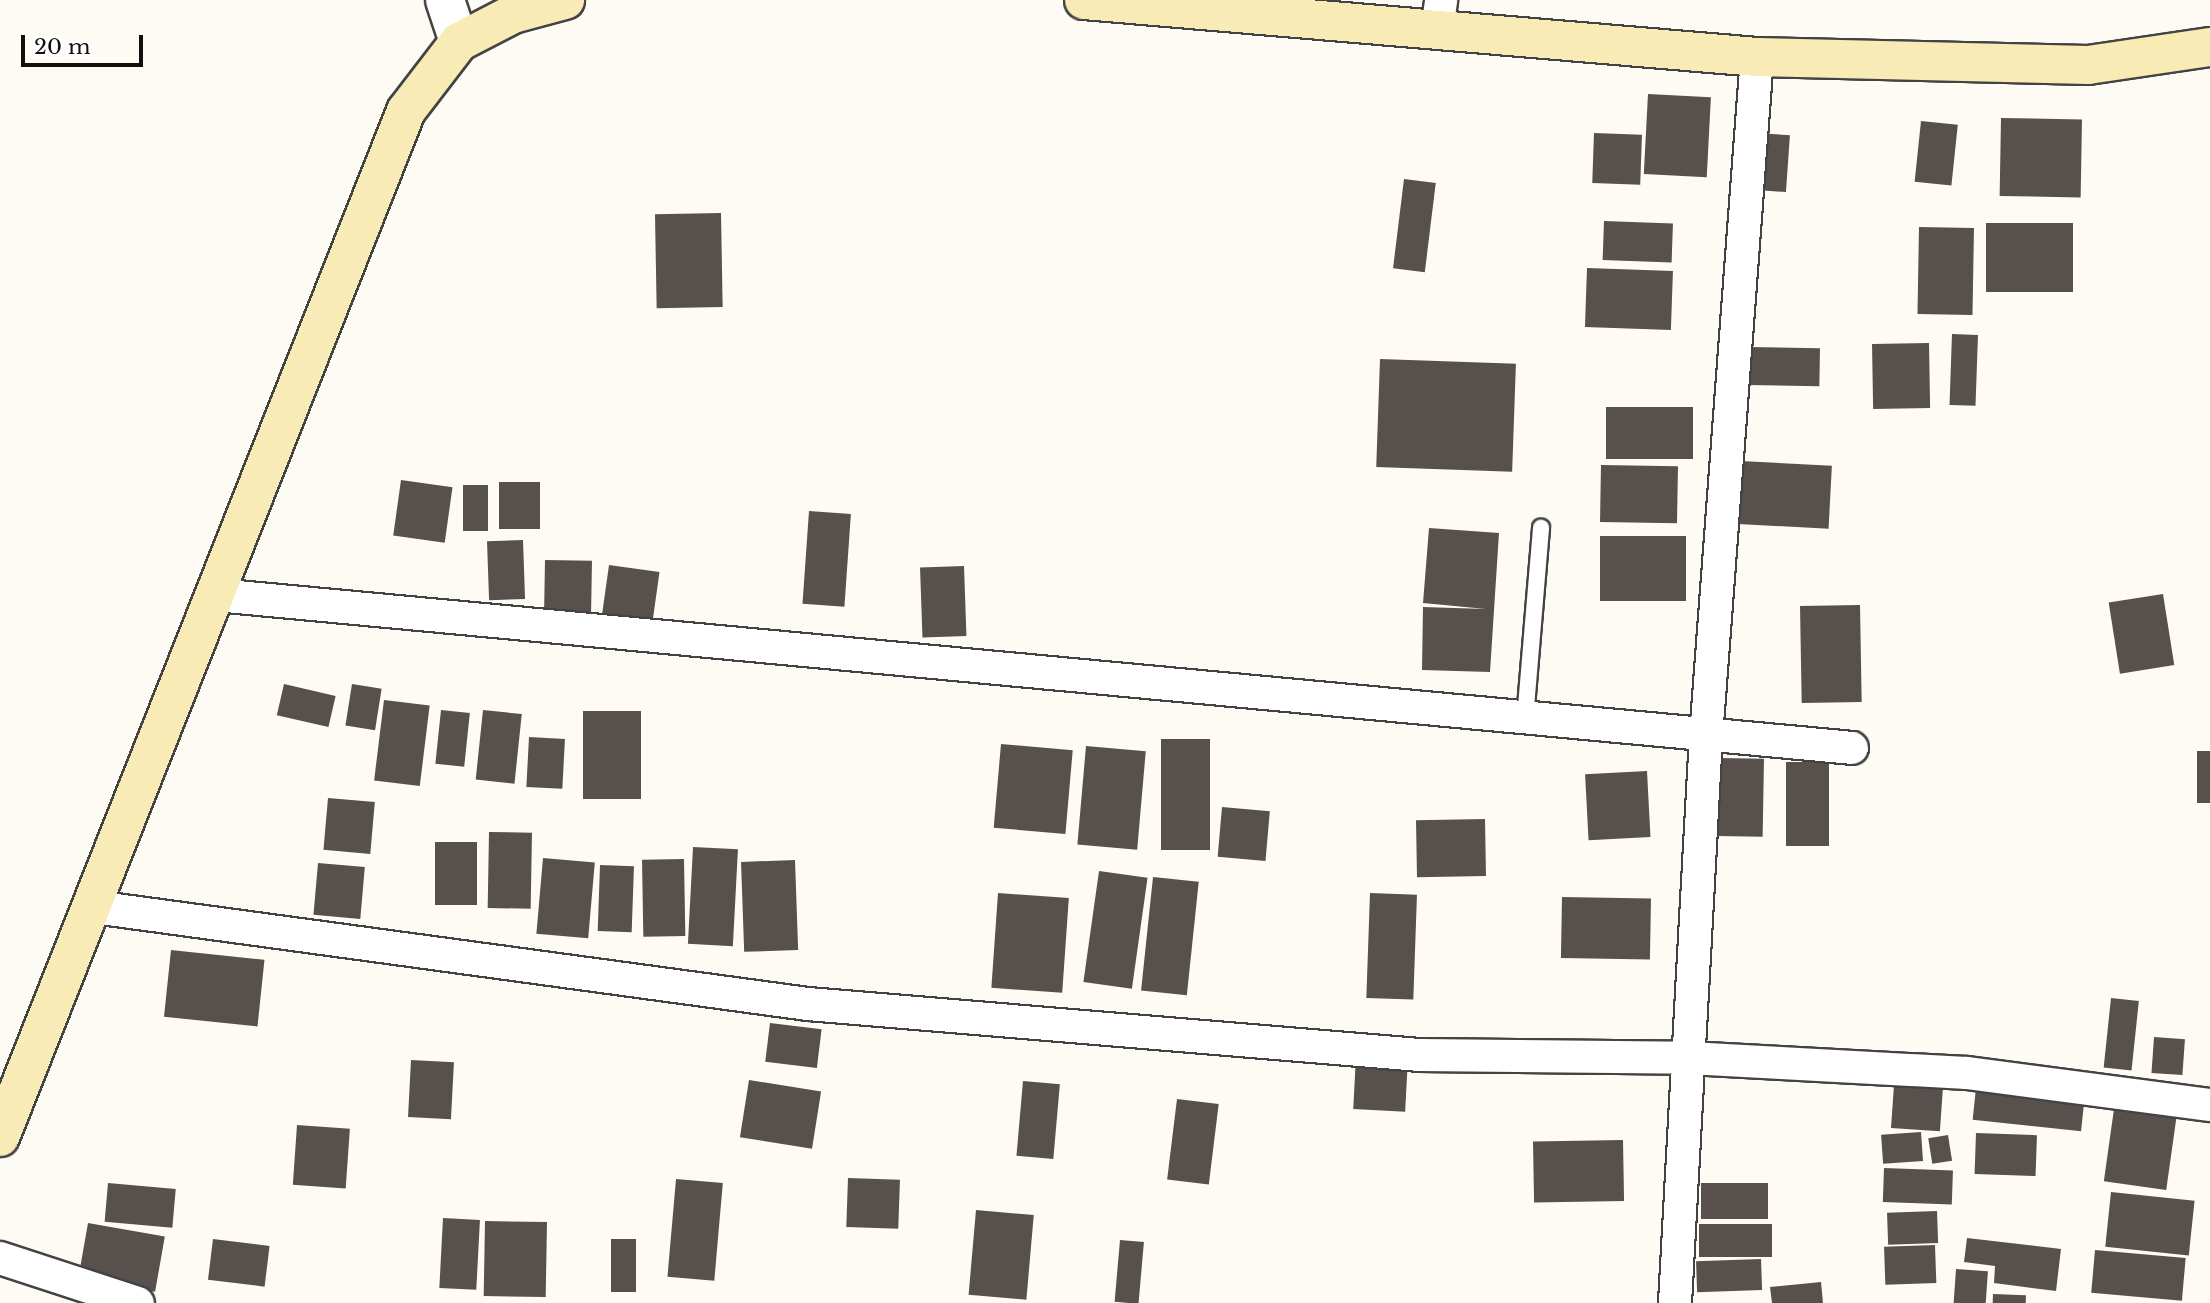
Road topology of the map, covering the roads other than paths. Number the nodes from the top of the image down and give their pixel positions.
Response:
1 (446, 0) edge
2 (565, 0) edge
3 (1084, 0) edge
4 (1439, 15) edge
5 (459, 42) junction
6 (2210, 47) edge
7 (1757, 57) junction
8 (1541, 528) dead end
9 (216, 595) junction
10 (1525, 719) junction
11 (1706, 737) junction
12 (1852, 748) dead end
13 (94, 907) junction
14 (1689, 1058) junction
15 (2210, 1105) edge
16 (0, 1137) edge
17 (0, 1258) edge
18 (138, 1303) edge
19 (1675, 1303) edge

1 - 5 street
2 - 5 main road
3 - 4 main road
4 - 7 main road
5 - 9 main road
6 - 7 main road
7 - 11 street
8 - 10 lane
9 - 10 street
9 - 13 main road
10 - 11 street
11 - 12 street
11 - 14 street
13 - 14 street
13 - 16 main road
14 - 15 street
14 - 19 street
17 - 18 street

